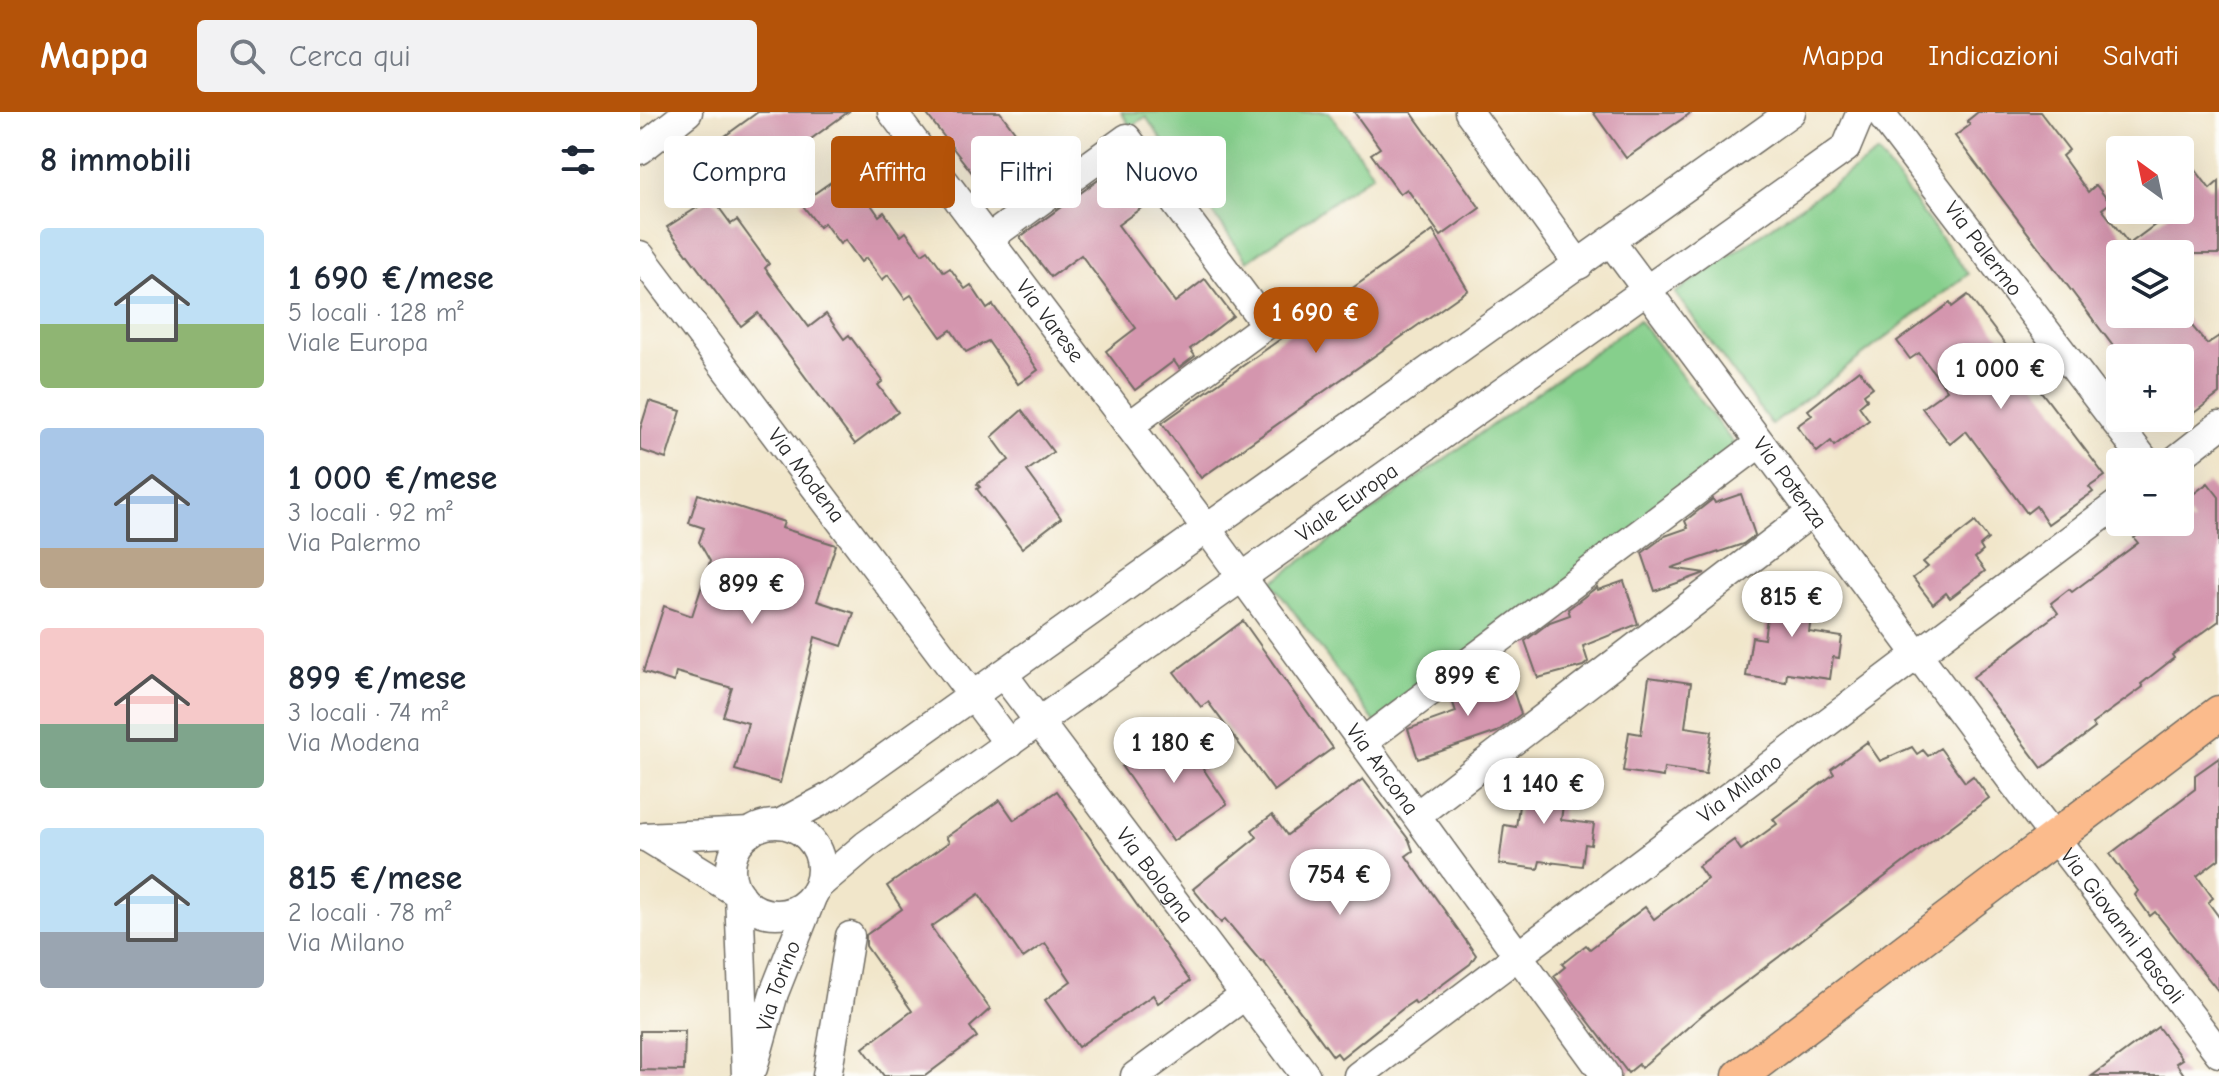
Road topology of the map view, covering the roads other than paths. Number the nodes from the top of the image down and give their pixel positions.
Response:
1 (688, 112) edge
2 (892, 112) edge
3 (1469, 112) edge
4 (1791, 112) edge
5 (1861, 112) edge
6 (1879, 112) edge
7 (640, 150) edge
8 (988, 239) junction
9 (1611, 242) junction
10 (640, 255) edge
11 (1579, 265) junction
12 (1647, 291) junction
13 (1129, 426) junction
14 (2219, 426) edge
15 (1760, 443) junction
16 (2135, 448) edge
17 (2191, 448) edge
18 (1812, 512) junction
19 (2106, 512) edge
20 (1207, 529) junction
21 (1244, 578) junction
22 (1917, 654) junction
23 (1003, 674) junction
24 (973, 696) junction
25 (2219, 713) edge
26 (1039, 723) junction
27 (1363, 742) junction
28 (1009, 744) junction
29 (1417, 815) junction
30 (779, 824) junction
31 (751, 832) junction
32 (643, 837) edge
33 (2054, 838) junction
34 (815, 891) junction
35 (739, 894) junction
36 (850, 936) dead end
37 (1519, 955) junction
38 (1244, 996) junction
39 (2219, 1053) edge
40 (748, 1076) edge
41 (827, 1076) edge
42 (1135, 1076) edge
43 (1306, 1076) edge
44 (1358, 1076) edge
45 (1606, 1076) edge
46 (1740, 1076) edge

1 - 7 street
2 - 8 street, Via Varese
3 - 11 street
4 - 9 street
5 - 12 street, Viale Europa
6 - 16 street, Via Palermo
8 - 13 street, Via Varese
8 - 13 street
9 - 11 street
9 - 12 street, Via Potenza
10 - 24 street, Via Modena
11 - 20 street
12 - 15 street, Via Potenza
12 - 21 street, Viale Europa
13 - 20 street, Via Varese
14 - 17 street
15 - 18 street, Via Potenza
15 - 27 street
18 - 22 street, Via Potenza
18 - 29 street
19 - 22 street, Via Milano
20 - 21 street, Via Ancona
20 - 23 street
21 - 26 street, Viale Europa
21 - 27 street, Via Ancona
22 - 33 street, Via Potenza
22 - 37 street, Via Milano
23 - 24 street
23 - 26 street, Via Bologna
24 - 28 street, Via Modena
24 - 30 street
25 - 33 main road
26 - 28 street, Viale Europa
26 - 38 street, Via Bologna
27 - 29 street, Via Ancona
28 - 34 street, Viale Europa
29 - 37 street, Via Ancona
30 - 31 street
30 - 34 street
31 - 32 street
31 - 35 street
32 - 35 street
33 - 39 street, Via Giovanni Pascoli
33 - 46 main road
34 - 35 street
34 - 40 street, Via Torino
35 - 40 street, Via Torino
36 - 41 street
37 - 44 street, Via Milano
37 - 45 street, Via Ancona
38 - 42 street
38 - 43 street, Via Bologna

